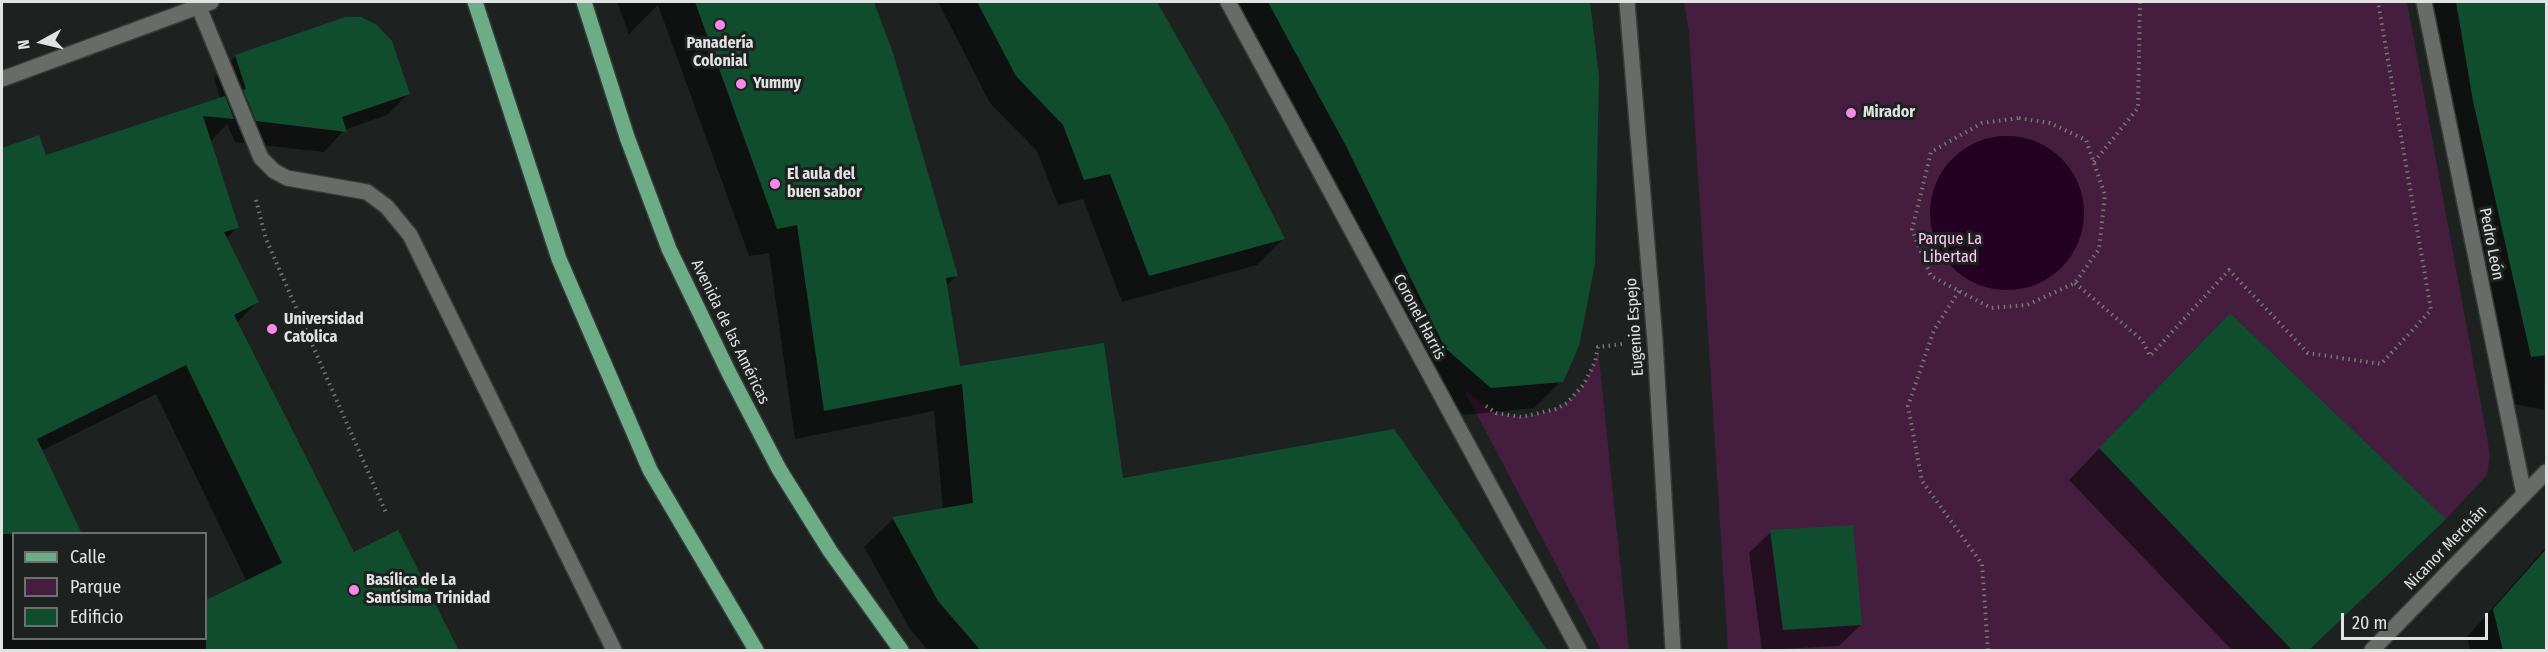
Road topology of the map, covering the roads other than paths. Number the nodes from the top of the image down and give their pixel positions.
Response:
1 (475, 2) edge
2 (584, 2) edge
3 (1228, 2) edge
4 (1627, 2) edge
5 (2424, 2) edge
6 (205, 3) edge
7 (2, 79) edge
8 (2547, 472) edge
9 (2524, 494) junction
10 (614, 651) edge
11 (756, 651) edge
12 (901, 651) edge
13 (1579, 651) edge
14 (1673, 651) edge
15 (2372, 651) edge

1 - 11 main road
2 - 12 main road, Avenida de las Américas
3 - 13 street, Coronel Harris
4 - 14 street, Eugenio Espejo
5 - 9 street, Pedro León
6 - 7 street
6 - 10 street
8 - 9 street, Nicanor Merchán
9 - 15 street, Nicanor Merchán

